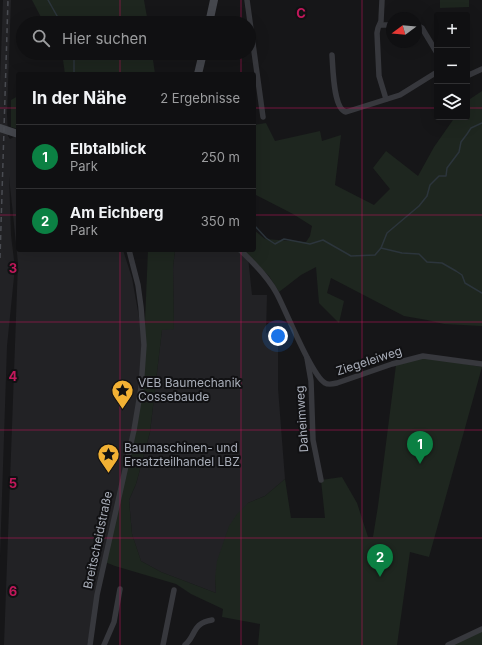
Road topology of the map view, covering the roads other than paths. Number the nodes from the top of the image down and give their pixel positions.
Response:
1 (214, 0) edge
2 (247, 0) edge
3 (382, 0) edge
4 (211, 16) edge
5 (249, 16) edge
6 (380, 25) junction
7 (386, 25) edge
8 (422, 28) edge
9 (434, 48) edge
10 (332, 55) dead end
11 (201, 60) edge
12 (255, 60) edge
13 (482, 69) edge
14 (198, 72) edge
15 (434, 74) edge
16 (470, 75) edge
17 (386, 99) junction
18 (263, 117) dead end
19 (0, 128) edge
20 (16, 133) edge
21 (130, 252) edge
22 (242, 252) edge
23 (307, 356) junction
24 (482, 364) edge
25 (321, 480) dead end
26 (120, 589) dead end
27 (174, 590) dead end
28 (212, 620) dead end
29 (482, 629) edge
30 (90, 645) edge
31 (104, 645) edge
32 (163, 645) edge
33 (185, 645) edge
34 (448, 645) edge

1 - 4 street
2 - 5 street
3 - 6 street
6 - 7 street
6 - 17 street
8 - 9 street
10 - 17 street
11 - 14 street
12 - 18 street
13 - 16 street
15 - 17 street
19 - 20 street
21 - 30 street, Breitscheidstraße
22 - 23 street, Ziegeleiweg
23 - 24 street, Ziegeleiweg
23 - 25 street, Daheimweg
26 - 31 street
27 - 32 street
28 - 33 street
29 - 34 street

